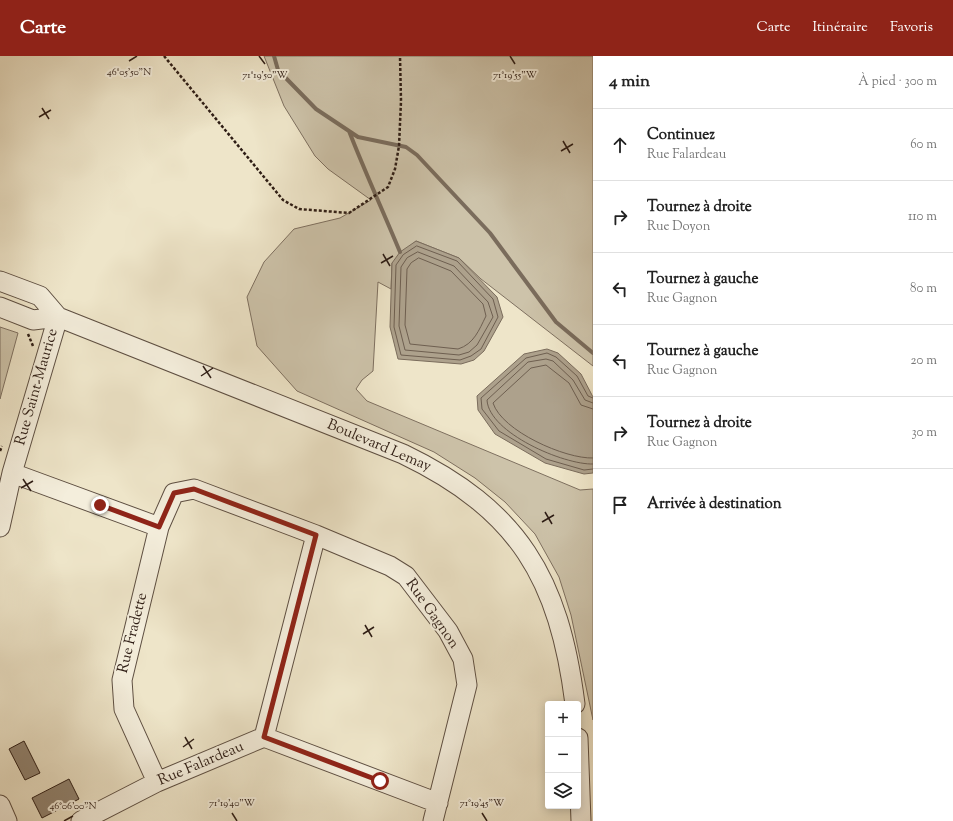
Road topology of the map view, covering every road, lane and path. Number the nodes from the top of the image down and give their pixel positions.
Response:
1 (164, 56) edge
2 (400, 56) edge
3 (0, 281) edge
4 (0, 307) edge
5 (58, 316) junction
6 (25, 327) dead end
7 (31, 354) dead end
8 (2, 444) dead end
9 (0, 451) edge
10 (12, 473) junction
11 (0, 527) edge
12 (159, 527) junction
13 (316, 535) junction
14 (574, 701) edge
15 (264, 737) junction
16 (579, 773) edge
17 (157, 782) junction
18 (0, 805) edge
19 (435, 812) edge
20 (7, 821) edge
21 (81, 821) edge
22 (581, 821) edge

1 - 2 path
3 - 5 street, Boulevard Lemay
4 - 5 street
5 - 10 street, Rue Saint-Maurice
5 - 14 street, Boulevard Lemay
6 - 7 path
8 - 9 path
10 - 11 street, Rue Saint-Maurice
10 - 12 street
12 - 13 street, Rue Gagnon
12 - 17 street, Rue Fradette
13 - 15 street
13 - 19 street, Rue Gagnon
15 - 17 street, Rue Falardeau
15 - 19 street
16 - 22 street
17 - 21 street, Rue Falardeau
18 - 20 street

